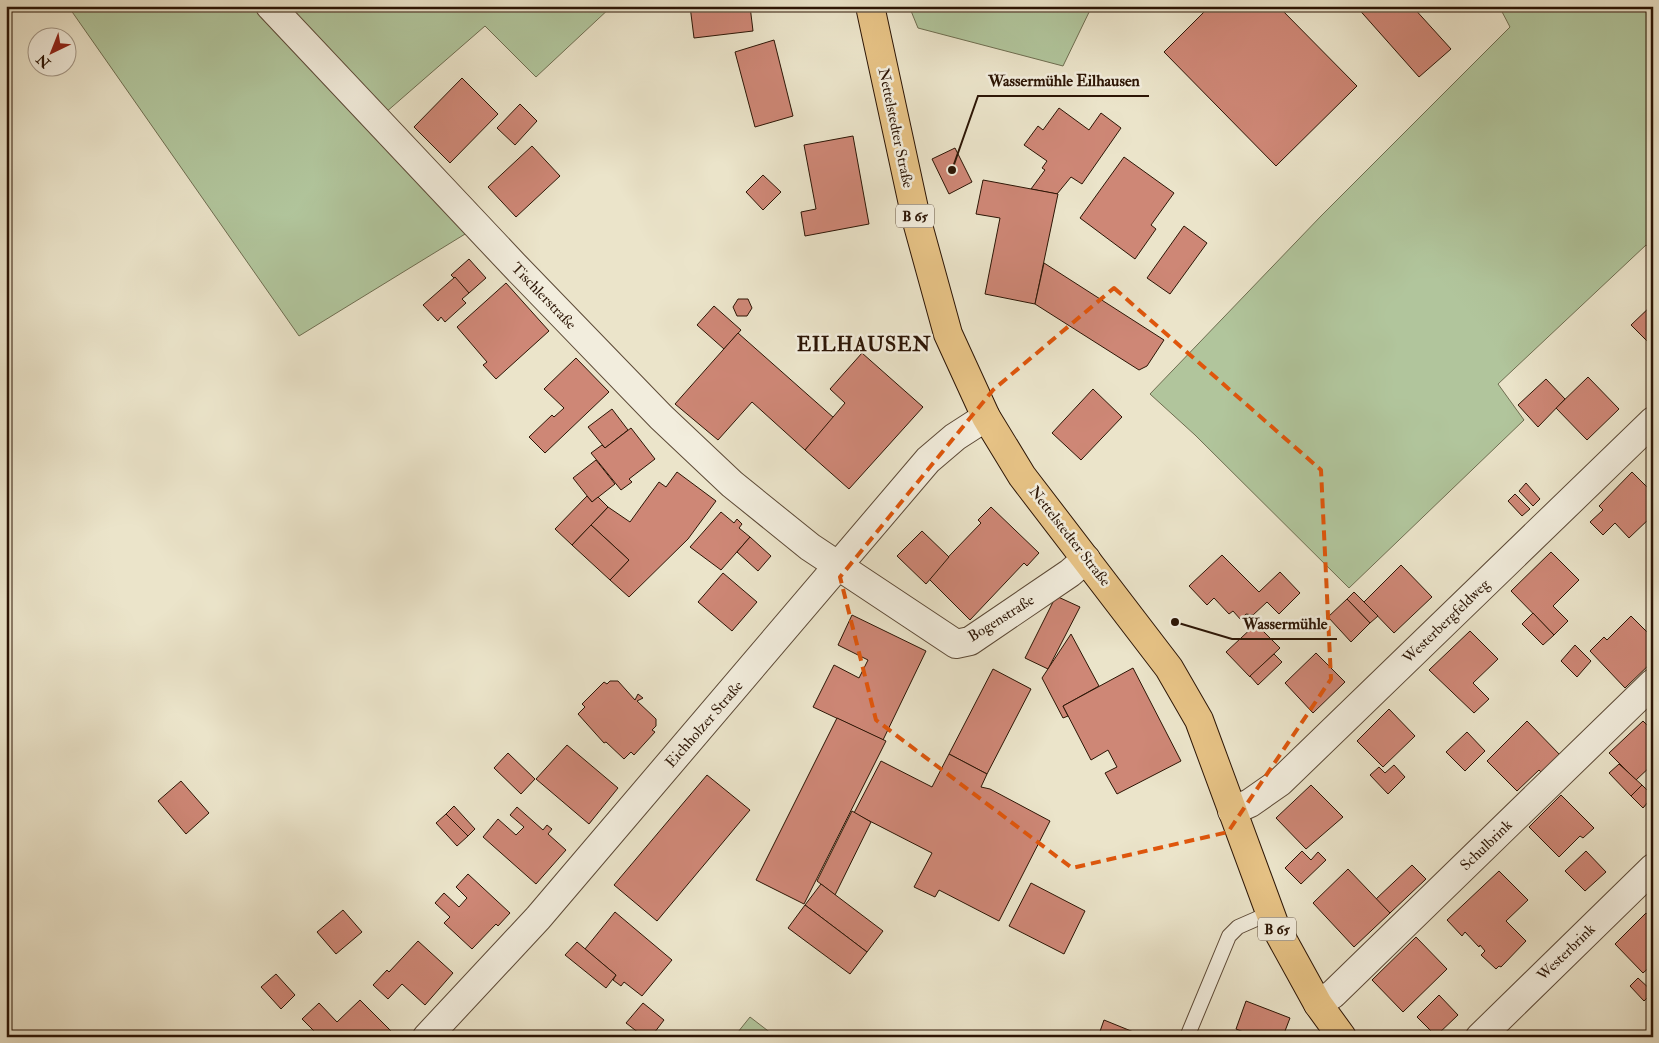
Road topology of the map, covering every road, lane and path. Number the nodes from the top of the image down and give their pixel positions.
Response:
1 (270, 6) edge
2 (870, 6) edge
3 (986, 418) junction
4 (1653, 421) edge
5 (1086, 559) junction
6 (838, 566) junction
7 (1653, 683) edge
8 (1232, 811) junction
9 (1653, 868) edge
10 (1270, 912) junction
11 (1318, 1004) junction
12 (427, 1037) edge
13 (1187, 1037) edge
14 (1342, 1037) edge
15 (1480, 1037) edge

1 - 6 street, Tischlerstraße
2 - 3 main road, Nettelstedter Straße / B 65
3 - 5 main road, Nettelstedter Straße / B 65
3 - 6 street, Eichholzer Straße
4 - 8 street, Westerbergfeldweg
5 - 6 street, Bogenstraße
5 - 8 main road, Nettelstedter Straße / B 65
6 - 12 street, Eichholzer Straße
7 - 11 street, Schulbrink
8 - 10 main road, Nettelstedter Straße / B 65
9 - 15 street, Westerbrink
10 - 11 main road, Nettelstedter Straße / B 65
10 - 13 lane
11 - 14 main road, Nettelstedter Straße / B 65

